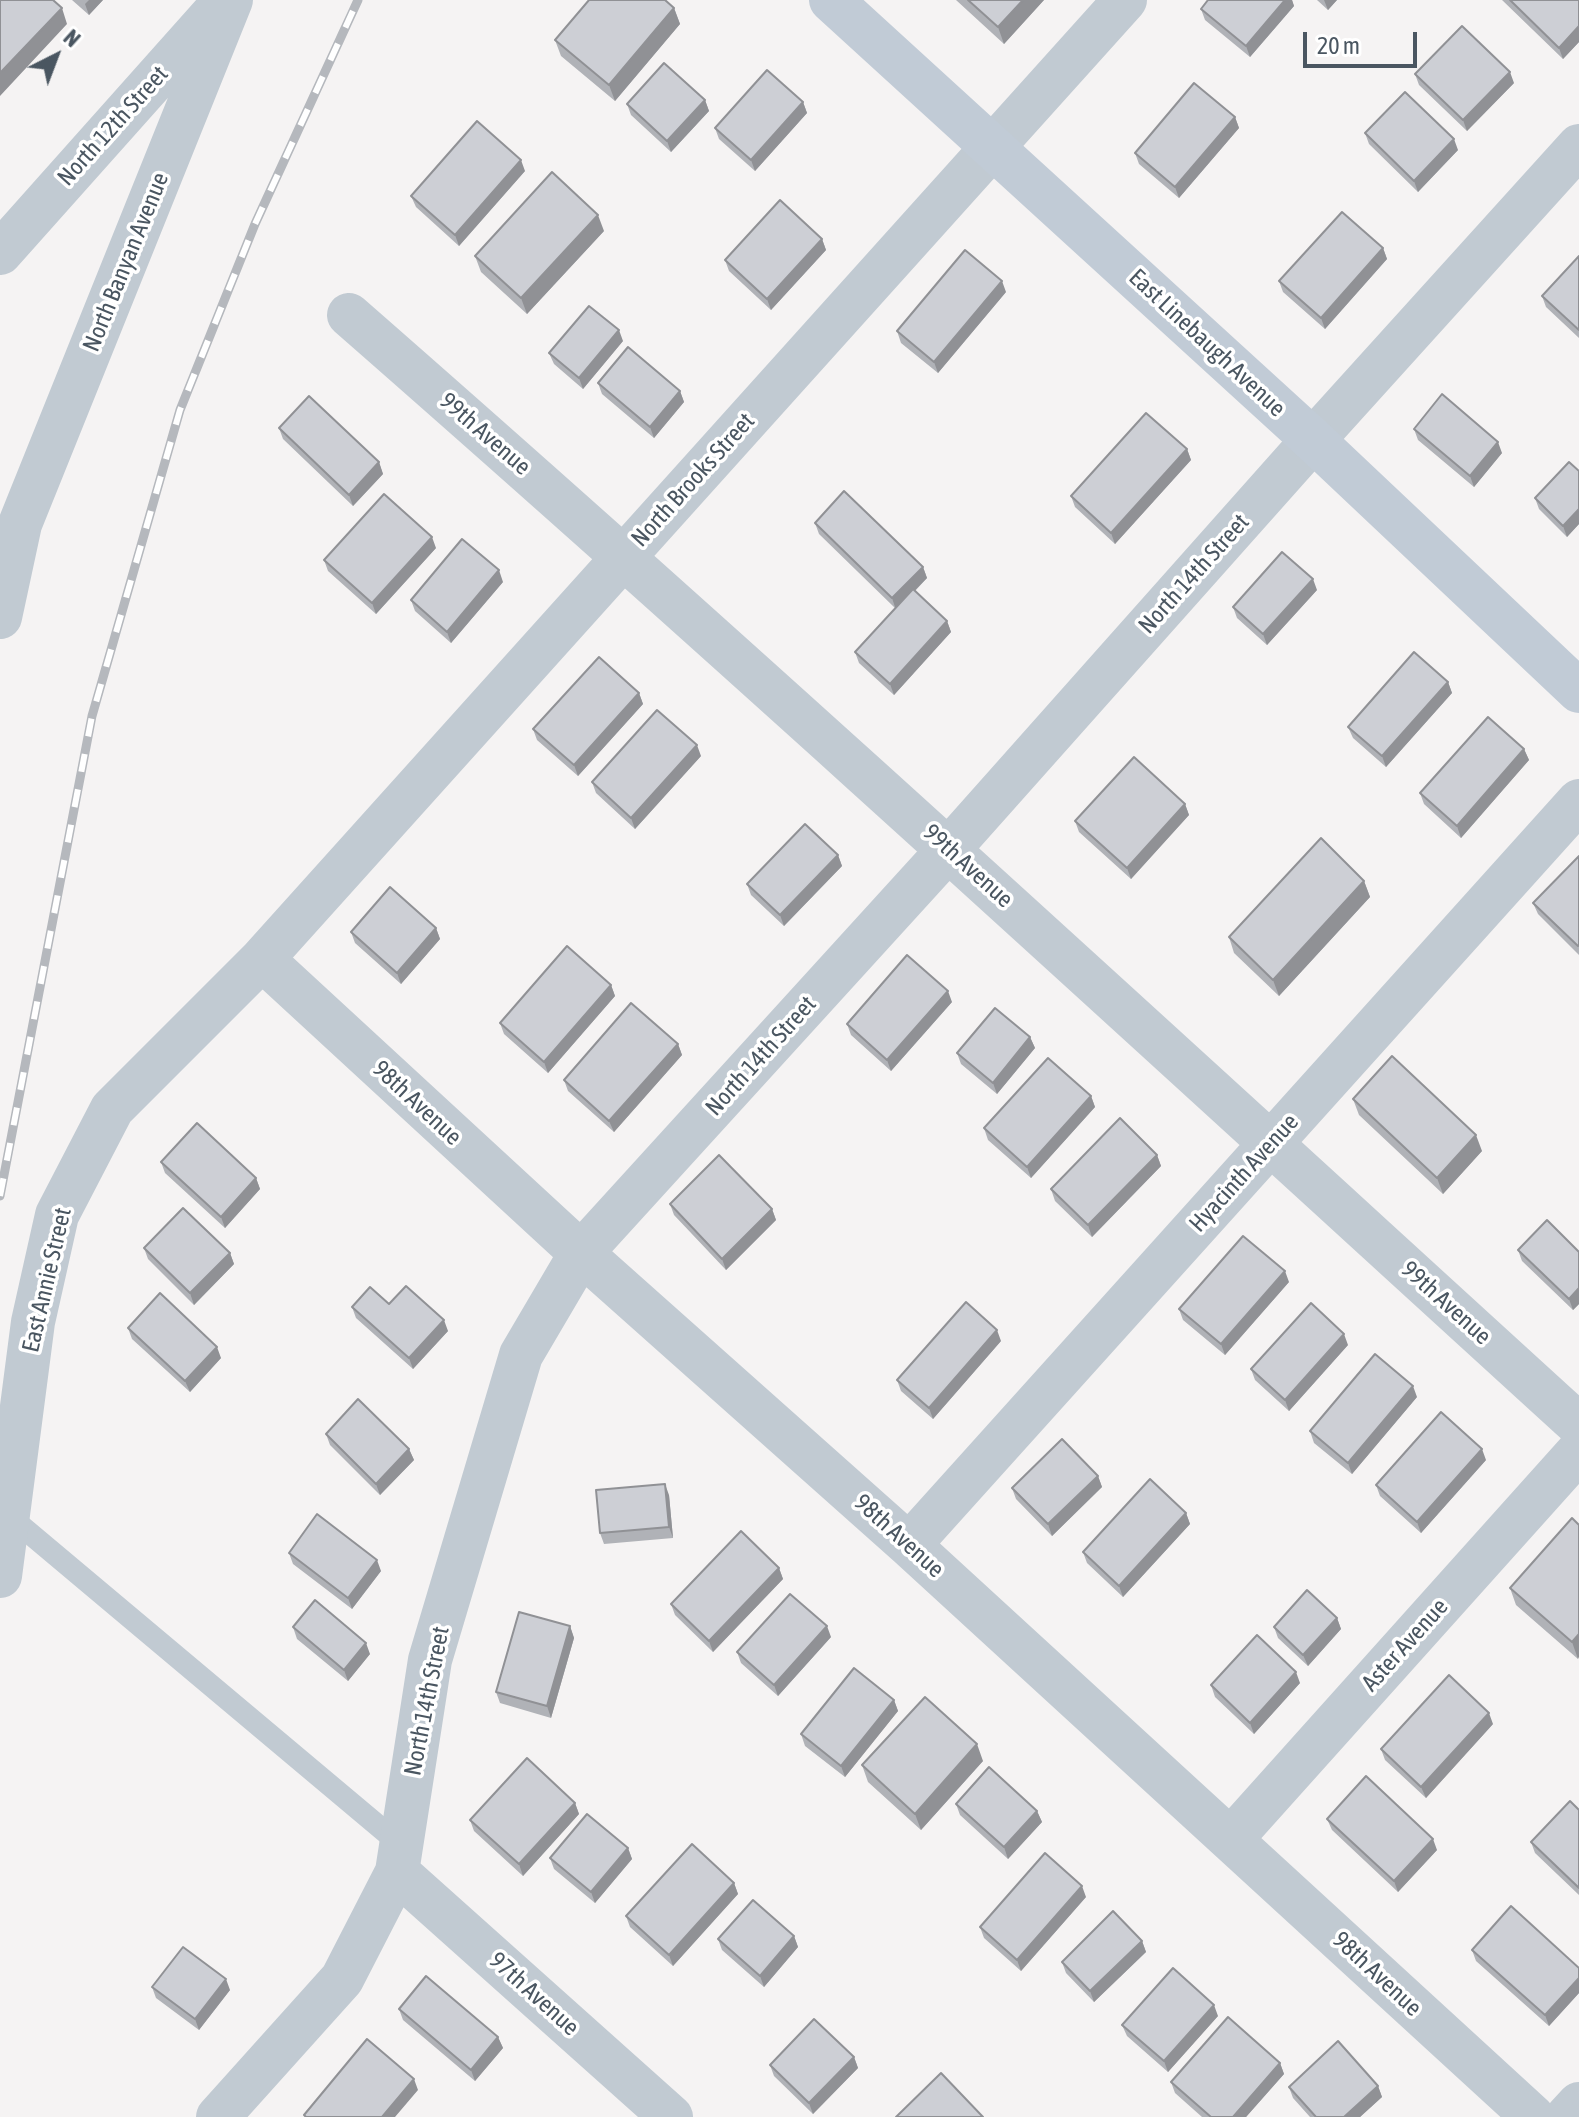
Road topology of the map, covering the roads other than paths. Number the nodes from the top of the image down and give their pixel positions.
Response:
1 (228, 0) edge
2 (831, 0) edge
3 (1125, 0) edge
4 (994, 146) junction
5 (1579, 146) edge
6 (0, 253) edge
7 (349, 315) dead end
8 (1313, 440) junction
9 (10, 514) edge
10 (624, 556) junction
11 (0, 617) edge
12 (1579, 691) edge
13 (1579, 801) edge
14 (949, 849) junction
15 (262, 959) junction
16 (1271, 1143) junction
17 (581, 1253) junction
18 (1579, 1425) edge
19 (1579, 1451) edge
20 (8, 1515) junction
21 (909, 1545) junction
22 (0, 1576) edge
23 (1231, 1839) junction
24 (399, 1858) junction
25 (1579, 2104) edge
26 (218, 2117) edge
27 (671, 2117) edge
28 (1533, 2117) edge
29 (1567, 2117) edge

1 - 6 street, North 12th Street
1 - 9 street, North Banyan Avenue
2 - 4 street, East Linebaugh Avenue
3 - 4 street, North Brooks Street
4 - 8 street, East Linebaugh Avenue
4 - 10 street, North Brooks Street
5 - 8 street, North 14th Street
7 - 10 street, 99th Avenue
8 - 12 street, East Linebaugh Avenue
8 - 14 street, North 14th Street
9 - 11 street, North Banyan Avenue
10 - 14 street, 99th Avenue
10 - 15 street, North Brooks Street
13 - 16 street, Hyacinth Avenue
14 - 16 street, 99th Avenue
14 - 17 street, North 14th Street
15 - 17 street, 98th Avenue
15 - 20 street, East Annie Street
16 - 18 street, 99th Avenue
16 - 21 street, Hyacinth Avenue
17 - 21 street, 98th Avenue
17 - 24 street, North 14th Street
19 - 23 street, Aster Avenue
20 - 22 street, East Annie Street
20 - 24 lane
21 - 23 street, 98th Avenue
23 - 28 street, 98th Avenue
24 - 26 street, North 14th Street
24 - 27 street, 97th Avenue
25 - 29 street

